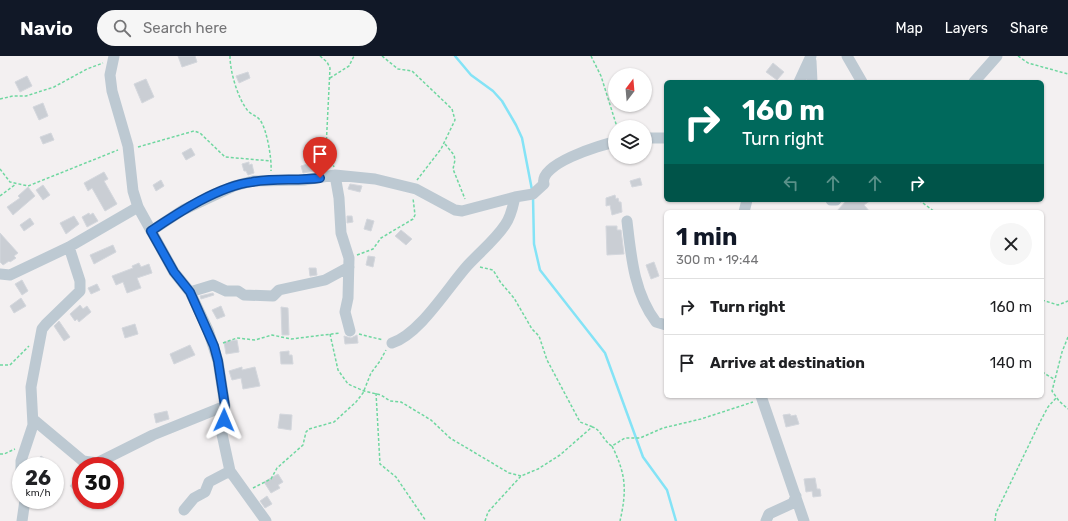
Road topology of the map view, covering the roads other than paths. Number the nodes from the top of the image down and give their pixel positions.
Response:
1 (811, 56) edge
2 (847, 56) edge
3 (997, 56) edge
4 (114, 58) edge
5 (800, 80) edge
6 (812, 80) edge
7 (861, 80) edge
8 (976, 80) edge
9 (652, 138) edge
10 (664, 138) edge
11 (608, 145) edge
12 (335, 175) junction
13 (515, 197) junction
14 (138, 207) junction
15 (627, 221) dead end
16 (151, 231) junction
17 (69, 248) junction
18 (349, 263) junction
19 (0, 274) edge
20 (190, 292) junction
21 (664, 324) edge
22 (350, 331) road end
23 (390, 343) road end
24 (762, 398) edge
25 (225, 406) junction
26 (34, 420) junction
27 (22, 457) edge
28 (230, 471) junction
29 (796, 496) junction
30 (24, 509) edge
31 (184, 510) dead end
32 (22, 521) edge
33 (266, 521) edge
34 (766, 521) edge
35 (804, 521) edge

1 - 5 street
1 - 6 street
2 - 7 street
3 - 8 street
4 - 14 street
9 - 10 street
11 - 13 street
12 - 13 street
12 - 16 street
12 - 18 street
13 - 23 street
14 - 16 street
14 - 17 street
15 - 21 street
16 - 20 street
17 - 19 street
17 - 26 street
18 - 20 street
18 - 22 street
20 - 25 street
24 - 29 street
25 - 26 street
25 - 28 street
26 - 27 street
28 - 31 street
28 - 33 street
29 - 34 street
29 - 35 street
30 - 32 street

